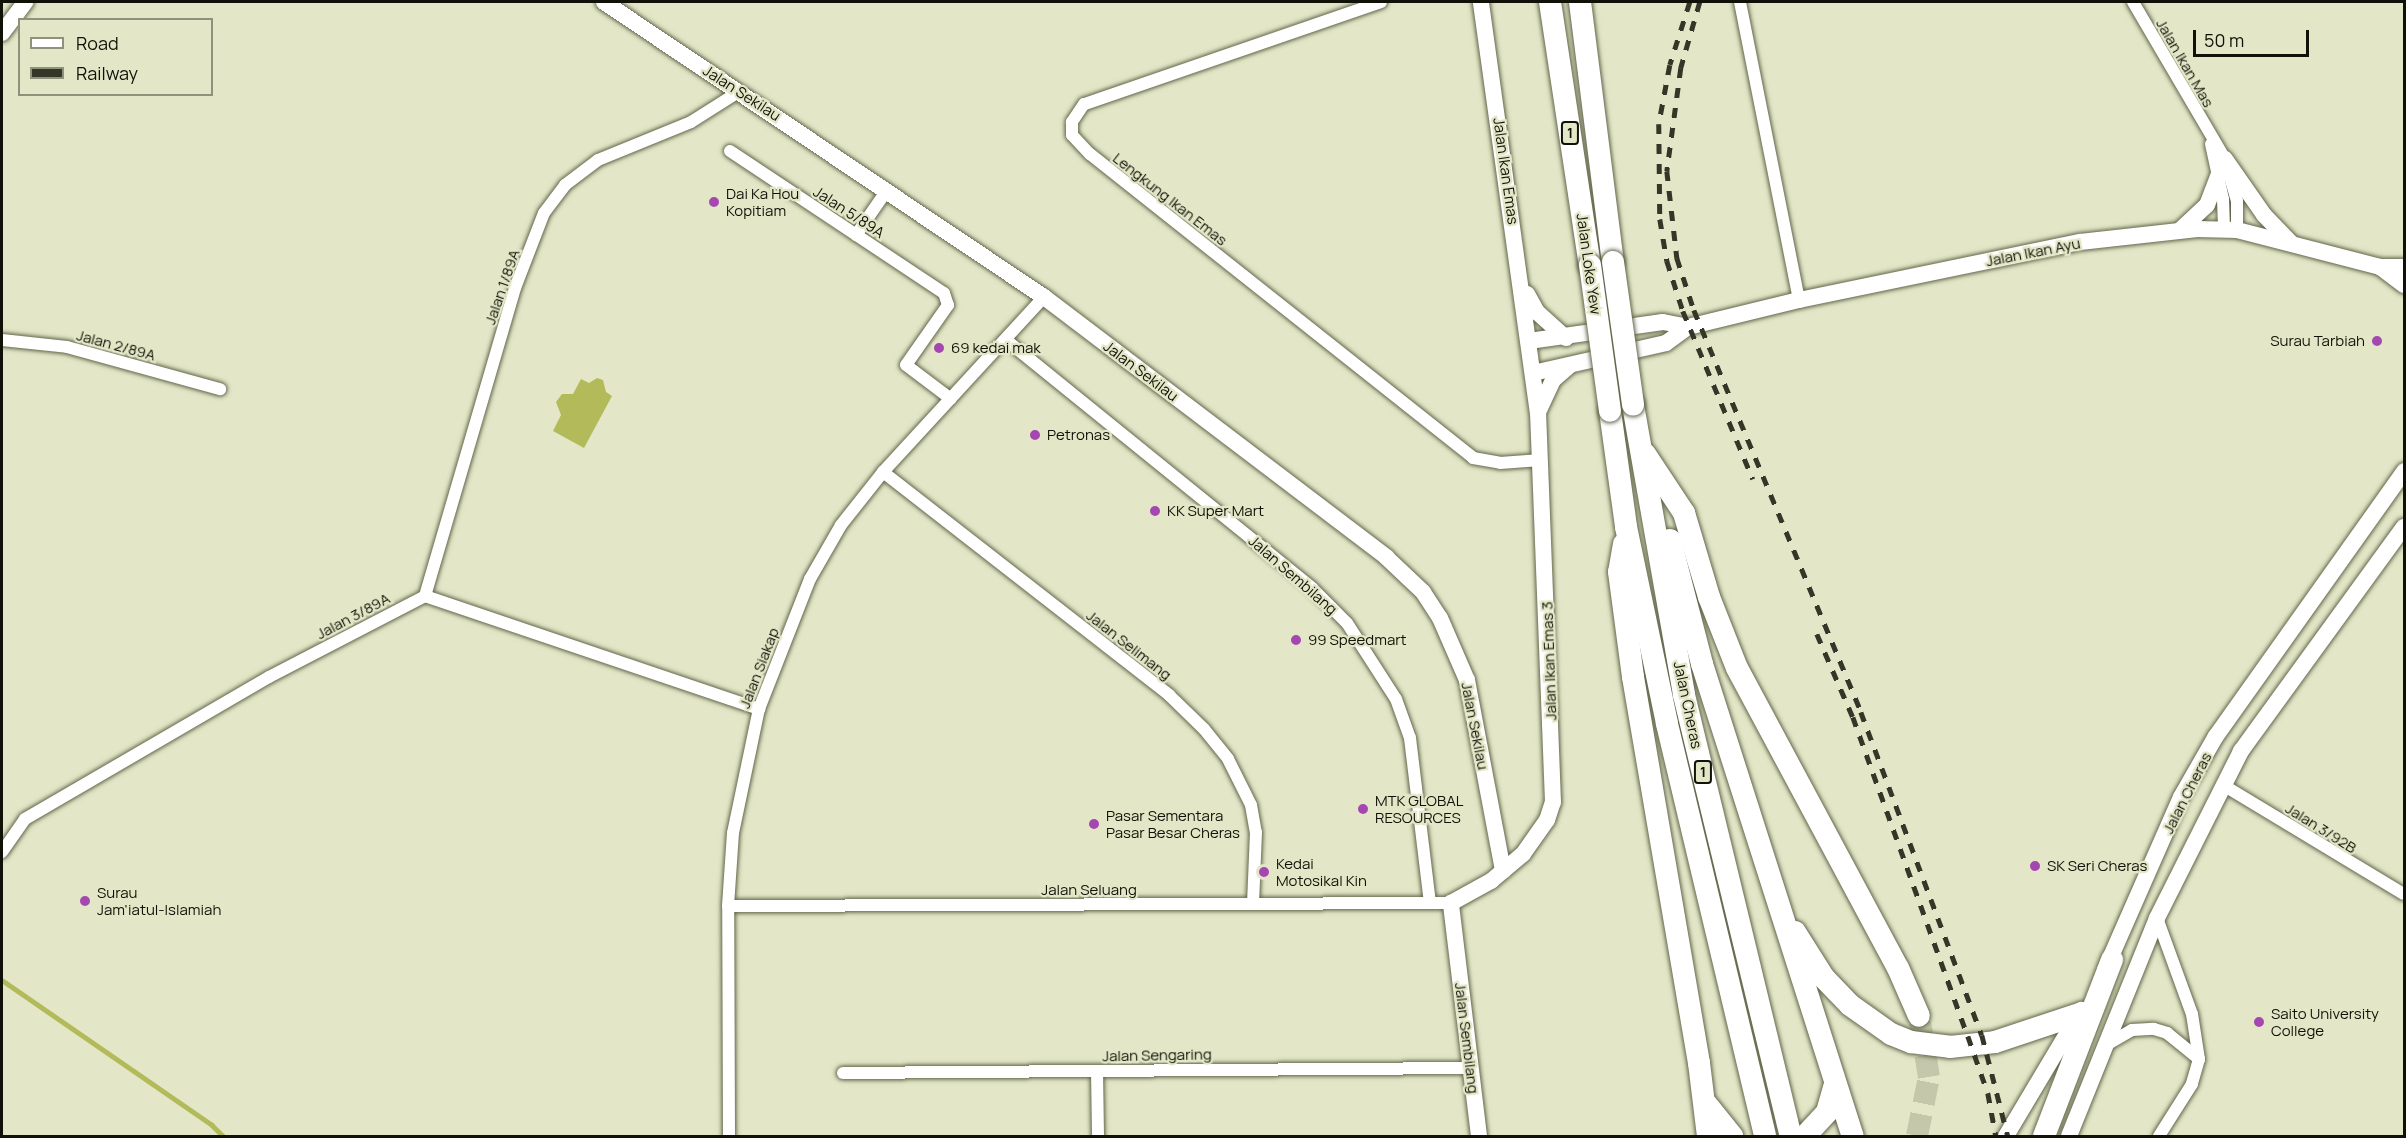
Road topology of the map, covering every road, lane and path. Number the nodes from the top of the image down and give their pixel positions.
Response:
1 (26, 2) edge
2 (604, 2) edge
3 (1381, 2) edge
4 (1481, 2) edge
5 (1550, 2) edge
6 (1580, 2) edge
7 (1740, 2) edge
8 (2133, 2) edge
9 (2, 33) edge
10 (740, 91) junction
11 (2211, 140) junction
12 (730, 151) dead end
13 (2225, 159) junction
14 (2218, 176) junction
15 (887, 190) junction
16 (2231, 230) junction
17 (2179, 231) junction
18 (856, 235) junction
19 (2292, 244) junction
20 (2380, 267) junction
21 (2404, 267) edge
22 (2404, 285) edge
23 (1522, 286) junction
24 (1044, 297) junction
25 (1799, 300) junction
26 (1688, 327) junction
27 (1566, 338) junction
28 (2, 340) edge
29 (1006, 340) junction
30 (1529, 340) junction
31 (1570, 365) junction
32 (1533, 373) junction
33 (220, 389) dead end
34 (951, 399) junction
35 (1538, 414) junction
36 (1639, 445) junction
37 (1541, 460) junction
38 (2404, 471) edge
39 (883, 472) junction
40 (1626, 527) junction
41 (2404, 527) edge
42 (424, 596) junction
43 (759, 709) junction
44 (2223, 785) junction
45 (2, 852) edge
46 (1503, 872) junction
47 (2404, 894) edge
48 (1777, 902) junction
49 (1430, 903) junction
50 (1451, 903) junction
51 (1253, 904) junction
52 (728, 906) junction
53 (2157, 918) junction
54 (2112, 960) junction
55 (2079, 1014) junction
56 (1919, 1016) tunnel mouth
57 (2105, 1046) junction
58 (2199, 1059) junction
59 (1699, 1063) junction
60 (1471, 1068) junction
61 (1097, 1071) junction
62 (843, 1073) dead end
63 (1835, 1084) junction
64 (1705, 1101) junction
65 (729, 1137) edge
66 (1098, 1137) edge
67 (1479, 1137) edge
68 (1692, 1137) edge
69 (1708, 1137) edge
70 (1732, 1137) edge
71 (1766, 1137) edge
72 (1791, 1137) edge
73 (1804, 1137) edge
74 (1853, 1137) edge
75 (2006, 1137) edge
76 (2044, 1137) edge
77 (2069, 1137) edge
78 (2159, 1137) edge

1 - 9 street
2 - 10 street, Jalan Sekilau
3 - 37 street, Lengkung Ikan Emas
4 - 23 street, Jalan Ikan Emas
5 - 40 highway, Jalan Loke Yew / 1, bridge
6 - 36 highway, Jalan Loke Yew / 1, bridge
7 - 25 street
8 - 11 street, Jalan Ikan Mas
10 - 15 street, Jalan Sekilau
10 - 42 street, Jalan 1/89A
11 - 13 street, Jalan Ikan Mas
11 - 14 street, Jalan Ikan Mas
12 - 18 street, Jalan 5/89A
13 - 16 street, Jalan Ikan Mas
13 - 19 street
14 - 16 street, Jalan Ikan Mas
14 - 17 street
15 - 18 street
15 - 24 street, Jalan Sekilau
16 - 17 street, Jalan Ikan Ayu
16 - 19 street, Jalan Ikan Ayu
17 - 25 street, Jalan Ikan Ayu
18 - 34 street, Jalan 5/89A
19 - 20 street, Jalan Ikan Ayu
20 - 21 street, Jalan Ikan Ayu
20 - 22 street, Jalan Ikan Ayu
23 - 27 street
23 - 30 street, Jalan Ikan Emas
24 - 29 street, Jalan Siakap
24 - 46 street, Jalan Sekilau
25 - 26 street, Jalan Ikan Ayu
26 - 27 street, Jalan Ikan Ayu
26 - 31 street, Jalan Ikan Ayu
27 - 30 street, Jalan Ikan Ayu
28 - 33 street, Jalan 2/89A
29 - 34 street, Jalan Siakap
29 - 49 street, Jalan Sembilang
30 - 32 street, Jalan Ikan Emas
31 - 32 street, Jalan Ikan Ayu
31 - 35 street
32 - 35 street, Jalan Ikan Emas 3
34 - 39 street, Jalan Siakap
35 - 37 street, Jalan Ikan Emas 3
36 - 48 highway
36 - 56 highway
36 - 72 highway, Jalan Cheras / 1
37 - 46 street, Jalan Ikan Emas 3
38 - 54 street, Jalan Cheras
39 - 43 street, Jalan Siakap
39 - 51 street, Jalan Selimang
40 - 59 highway
40 - 71 highway, Jalan Cheras / 1
41 - 44 street, Jalan Cheras
42 - 43 street
42 - 45 street, Jalan 3/89A
43 - 52 street, Jalan Siakap
44 - 47 street, Jalan 3/92B
44 - 53 street, Jalan Cheras
46 - 50 street, Jalan Ikan Emas 3
48 - 55 highway
48 - 63 highway
49 - 50 street, Jalan Seluang
49 - 51 street, Jalan Seluang
50 - 60 street, Jalan Sembilang
51 - 52 street, Jalan Seluang
52 - 65 street, Jalan Siakap
53 - 57 street, Jalan Cheras
53 - 58 street
54 - 55 street, Jalan Cheras
54 - 76 highway
55 - 75 street, Jalan Cheras
57 - 58 street
57 - 77 street, Jalan Cheras
58 - 78 street
59 - 64 highway
59 - 68 highway
60 - 61 street, Jalan Sengaring
60 - 67 street, Jalan Sembilang
61 - 62 street, Jalan Sengaring
61 - 66 street
63 - 73 highway
63 - 74 highway
64 - 69 highway
64 - 70 highway

